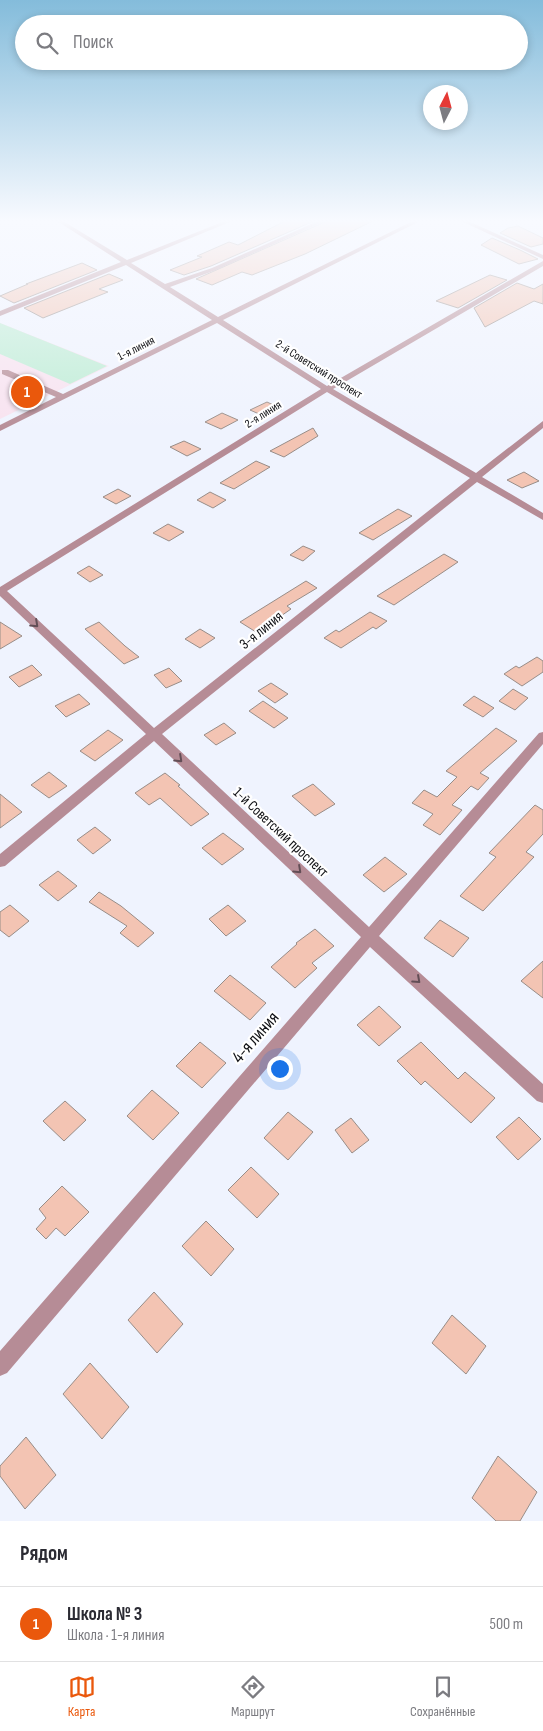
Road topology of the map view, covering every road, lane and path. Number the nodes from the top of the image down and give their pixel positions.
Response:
1 (55, 292) edge
2 (176, 292) edge
3 (272, 292) edge
4 (493, 292) edge
5 (0, 314) edge
6 (218, 319) junction
7 (5, 372) dead end
8 (327, 389) junction
9 (63, 397) junction
10 (543, 424) edge
11 (0, 428) edge
12 (477, 477) junction
13 (543, 517) edge
14 (0, 591) edge
15 (154, 735) junction
16 (543, 736) edge
17 (0, 862) edge
18 (369, 936) junction
19 (543, 1095) edge
20 (0, 1366) edge

1 - 5 street
2 - 6 street, 2-й Советский проспект
3 - 6 street, 1-я линия
4 - 8 street, 2-я линия
6 - 8 street, 2-й Советский проспект
6 - 9 street, 1-я линия
7 - 9 street
8 - 12 street, 2-й Советский проспект
8 - 14 street, 2-я линия
9 - 11 street, 1-я линия
10 - 12 street, 3-я линия
12 - 13 street, 2-й Советский проспект
12 - 15 street, 3-я линия
14 -> 15 street, 1-й Советский проспект
15 - 17 street, 3-я линия
15 -> 18 street, 1-й Советский проспект
16 - 18 street, 4-я линия
18 -> 19 street, 1-й Советский проспект
18 - 20 street, 4-я линия

